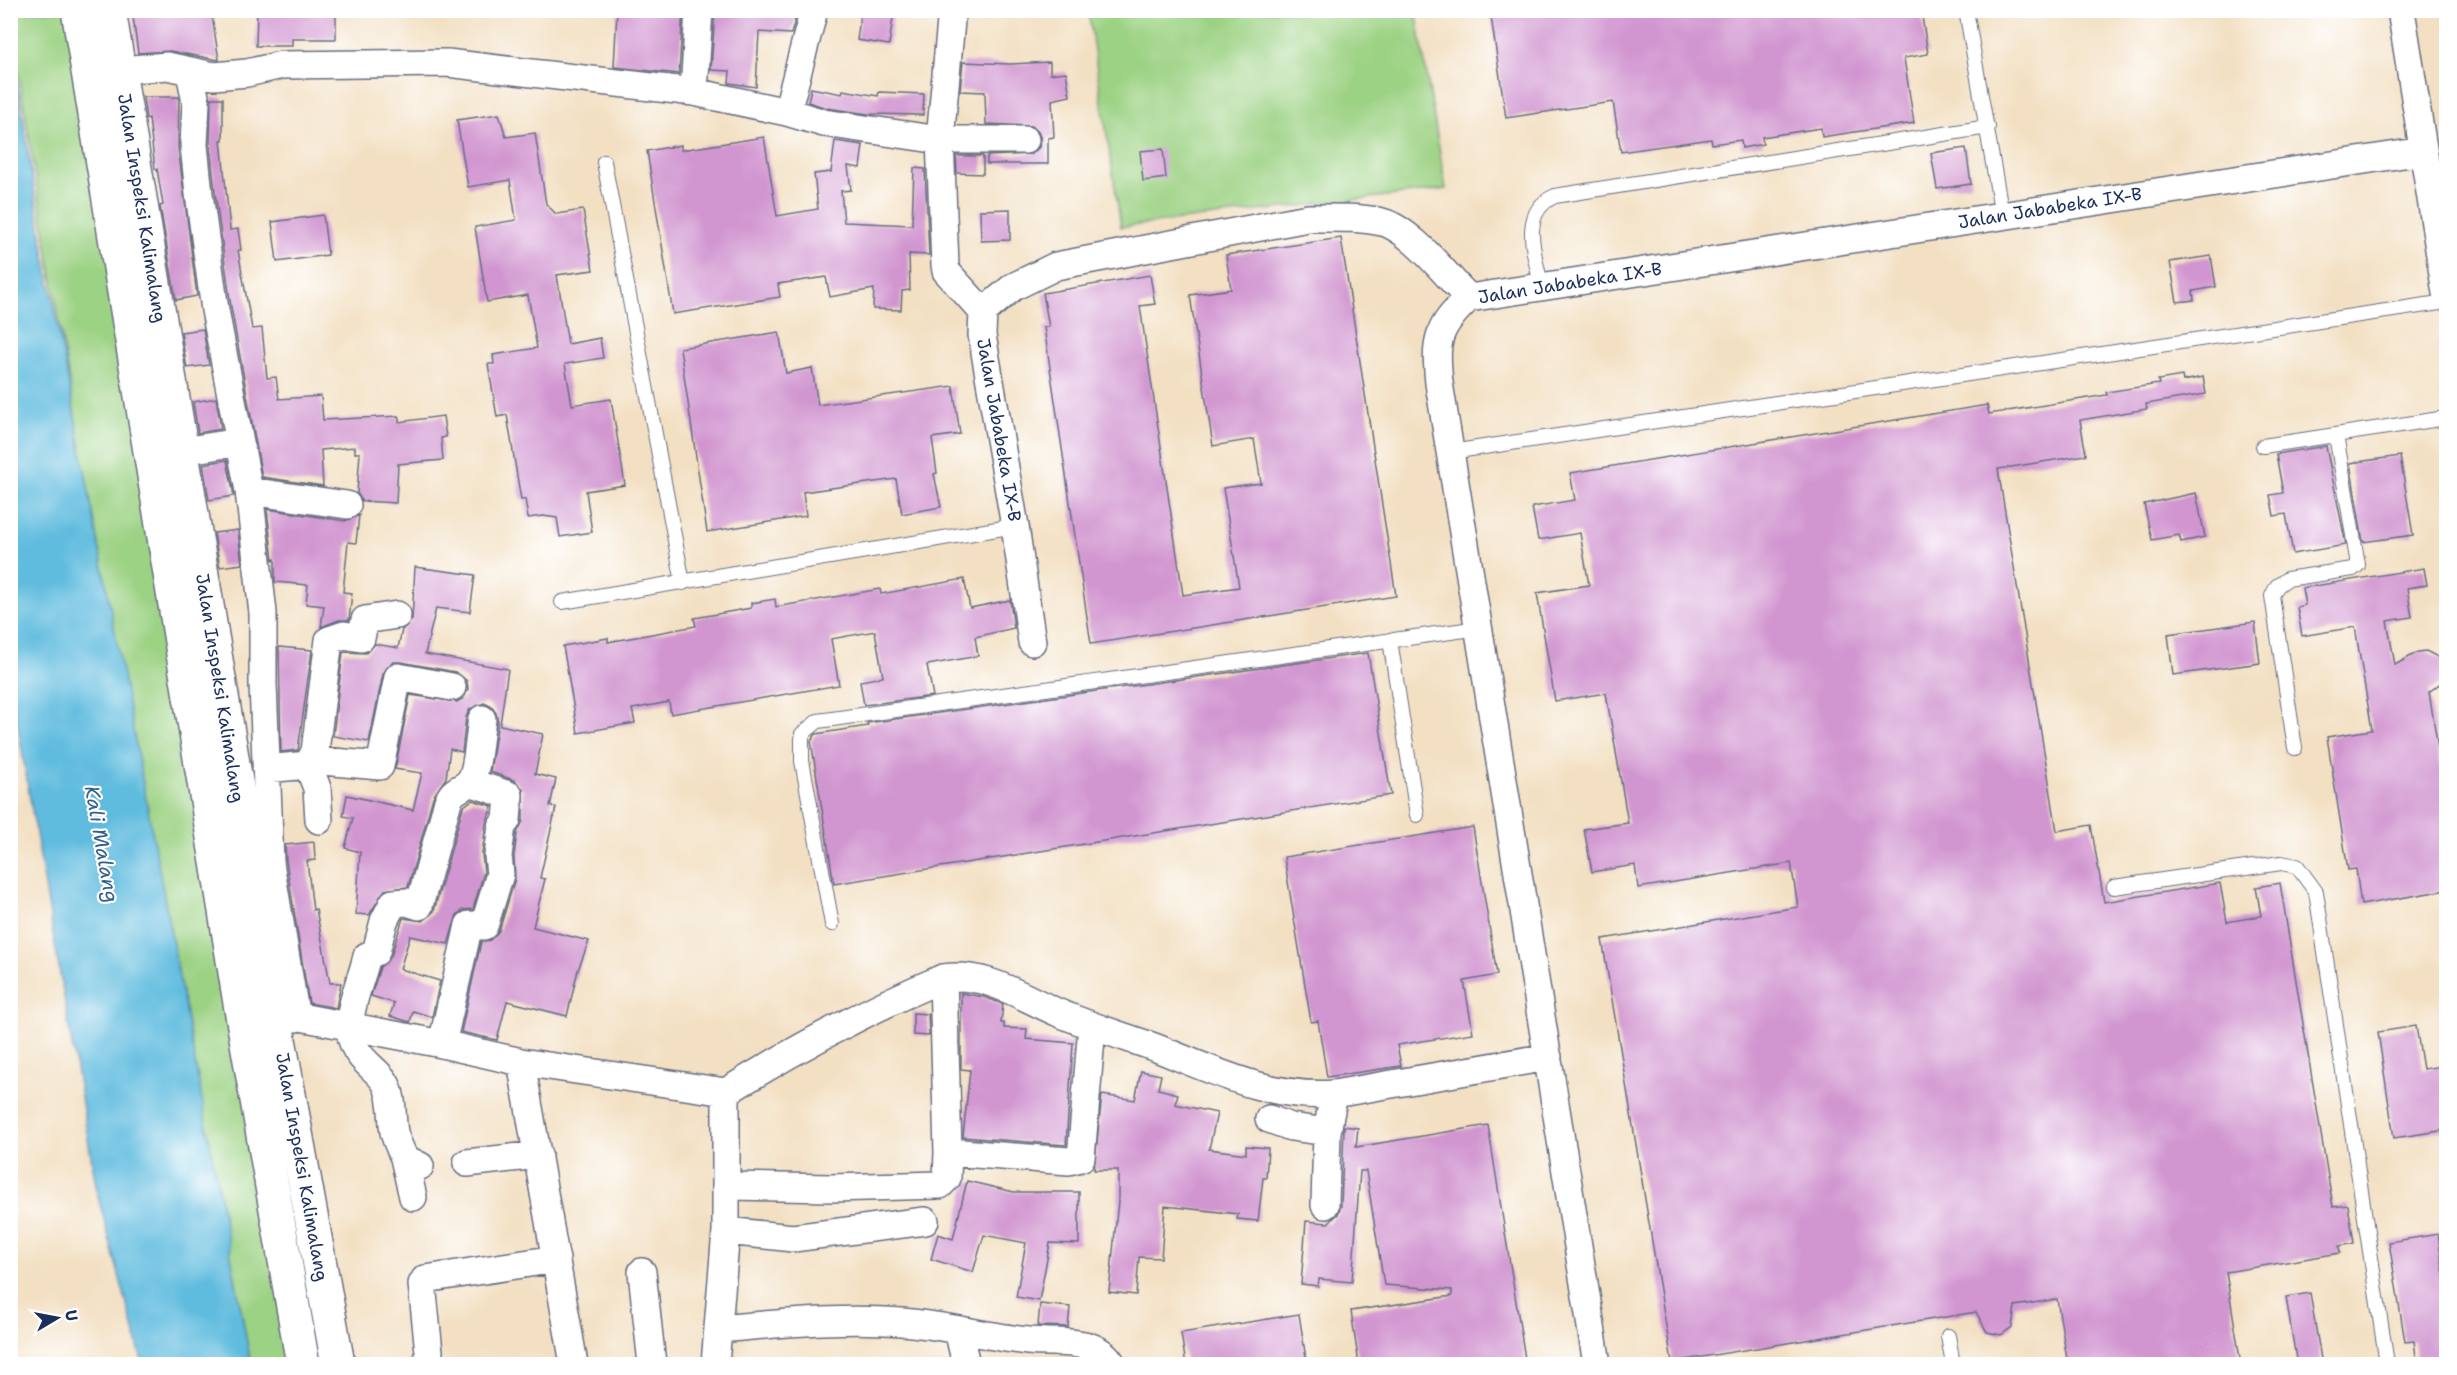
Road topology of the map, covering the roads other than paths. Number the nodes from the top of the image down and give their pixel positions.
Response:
1 (78, 10) edge
2 (109, 10) edge
3 (699, 10) edge
4 (814, 10) edge
5 (952, 10) edge
6 (1966, 10) edge
7 (2401, 10) edge
8 (103, 71) junction
9 (190, 72) junction
10 (694, 92) junction
11 (787, 112) junction
12 (1988, 127) junction
13 (940, 140) junction
14 (1025, 140) dead end
15 (2422, 151) junction
16 (604, 162) dead end
17 (2002, 215) junction
18 (1542, 288) junction
19 (2446, 293) edge
20 (1469, 298) junction
21 (2446, 302) edge
22 (983, 312) junction
23 (2446, 418) edge
24 (2336, 435) junction
25 (239, 442) junction
26 (2263, 446) dead end
27 (182, 451) junction
28 (1451, 452) junction
29 (249, 491) junction
30 (347, 505) dead end
31 (1015, 526) junction
32 (683, 583) junction
33 (562, 602) dead end
34 (397, 615) dead end
35 (1479, 628) junction
36 (1390, 640) junction
37 (1032, 642) dead end
38 (262, 684) junction
39 (452, 687) dead end
40 (221, 689) junction
41 (482, 720) dead end
42 (2295, 748) dead end
43 (308, 765) junction
44 (266, 769) junction
45 (469, 782) junction
46 (1417, 814) dead end
47 (319, 820) dead end
48 (2114, 887) dead end
49 (832, 924) dead end
50 (943, 978) junction
51 (285, 1015) junction
52 (1092, 1026) junction
53 (351, 1027) junction
54 (442, 1044) junction
55 (1548, 1057) junction
56 (522, 1062) junction
57 (726, 1092) junction
58 (1334, 1094) junction
59 (1269, 1119) dead end
60 (1327, 1131) junction
61 (948, 1152) junction
62 (538, 1155) junction
63 (467, 1163) dead end
64 (727, 1186) junction
65 (412, 1197) dead end
66 (1325, 1205) dead end
67 (925, 1221) dead end
68 (726, 1231) junction
69 (556, 1259) junction
70 (642, 1272) dead end
71 (718, 1329) junction
72 (958, 1330) junction
73 (1948, 1336) dead end
74 (303, 1365) edge
75 (338, 1365) edge
76 (428, 1365) edge
77 (574, 1365) edge
78 (652, 1365) edge
79 (715, 1365) edge
80 (966, 1365) edge
81 (1112, 1365) edge
82 (1597, 1365) edge
83 (1953, 1365) edge
84 (2387, 1365) edge

1 - 8 main road, Jalan Inspeksi Kalimalang
2 - 8 main road, Jalan Inspeksi Kalimalang
3 - 10 street
4 - 11 street
5 - 13 street
6 - 12 lane
7 - 15 street
8 - 9 street
8 - 27 main road, Jalan Inspeksi Kalimalang
8 - 74 main road, Jalan Inspeksi Kalimalang
9 - 10 street
9 - 25 street
10 - 11 street
11 - 13 street
12 - 17 lane
12 - 18 lane
13 - 14 street
13 - 22 street
15 - 17 street, Jalan Jababeka IX-B
15 - 19 street
16 - 32 lane
17 - 18 street, Jalan Jababeka IX-B
18 - 20 street, Jalan Jababeka IX-B
20 - 22 street, Jalan Jababeka IX-B
20 - 28 street
21 - 28 lane
22 - 31 street, Jalan Jababeka IX-B
23 - 24 lane
24 - 26 lane
24 - 42 lane
25 - 27 street
25 - 29 street
27 - 40 main road, Jalan Inspeksi Kalimalang
28 - 35 street
29 - 30 street
29 - 38 street
31 - 32 lane
31 - 37 street, Jalan Jababeka IX-B
32 - 33 lane
34 - 43 street
35 - 36 lane
35 - 55 street
36 - 46 lane
36 - 49 lane
38 - 40 street
38 - 44 street
39 - 43 street
40 - 51 main road, Jalan Inspeksi Kalimalang
41 - 45 street
43 - 44 street
43 - 47 street
44 - 51 street
45 - 53 street
45 - 54 street
48 - 84 lane
50 - 52 street
50 - 57 street
50 - 61 street
51 - 53 street
51 - 75 main road, Jalan Inspeksi Kalimalang
52 - 58 street
52 - 61 street
53 - 54 street
53 - 65 street
54 - 56 street
55 - 58 street
55 - 82 street
56 - 57 street
56 - 62 street
57 - 64 street
58 - 60 street
59 - 60 street
60 - 66 street
61 - 64 street
62 - 63 street
62 - 69 street
64 - 68 street
67 - 68 street
68 - 71 street
69 - 76 street
69 - 77 street
70 - 78 street
71 - 72 street
71 - 79 street
72 - 80 street
72 - 81 street
73 - 83 lane

